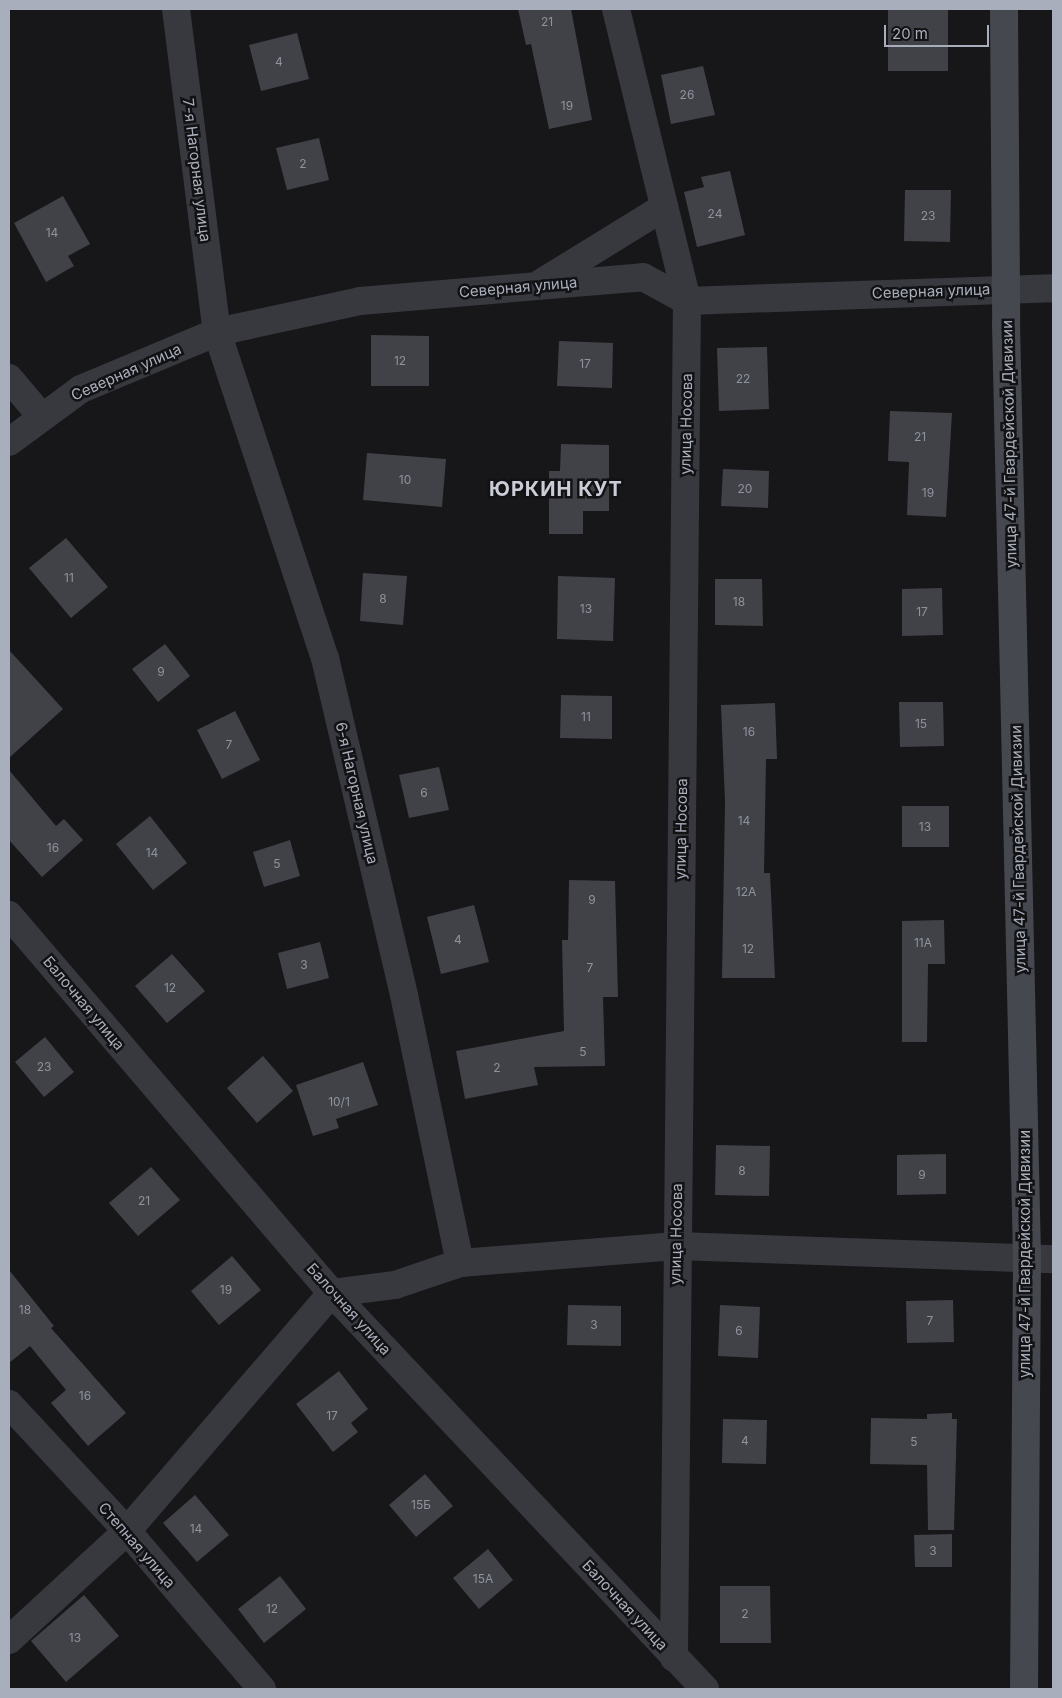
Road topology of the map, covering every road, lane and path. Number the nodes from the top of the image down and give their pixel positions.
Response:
1 (176, 9) edge
2 (616, 9) edge
3 (1004, 9) edge
4 (664, 207) junction
5 (537, 285) junction
6 (1006, 288) junction
7 (1053, 288) edge
8 (687, 301) junction
9 (217, 332) junction
10 (9, 378) edge
11 (40, 416) junction
12 (9, 442) edge
13 (9, 915) edge
14 (676, 1246) junction
15 (1040, 1260) edge
16 (460, 1263) junction
17 (332, 1293) junction
18 (9, 1404) edge
19 (126, 1531) junction
20 (9, 1640) edge
21 (674, 1658) junction
22 (262, 1689) edge
23 (705, 1689) edge
24 (1024, 1689) edge

1 - 9 street, 7-я Нагорная улица
2 - 4 street, улица Носова
3 - 6 main road, улица 47-й Гвардейской Дивизии
4 - 5 street
4 - 8 street, улица Носова
5 - 8 street, Северная улица
5 - 9 street, Северная улица
6 - 7 street, Северная улица
6 - 8 street, Северная улица
6 - 15 main road, улица 47-й Гвардейской Дивизии
8 - 14 street, улица Носова
9 - 11 street, Северная улица
9 - 16 street, 6-я Нагорная улица
10 - 11 street
11 - 12 street, Северная улица
13 - 17 street, Балочная улица
14 - 15 street
14 - 16 street
14 - 21 street, улица Носова
15 - 24 main road, улица 47-й Гвардейской Дивизии
16 - 17 street
17 - 19 street
17 - 21 street, Балочная улица
18 - 19 street, Степная улица
19 - 20 street
19 - 22 street, Степная улица
21 - 23 street, Балочная улица

